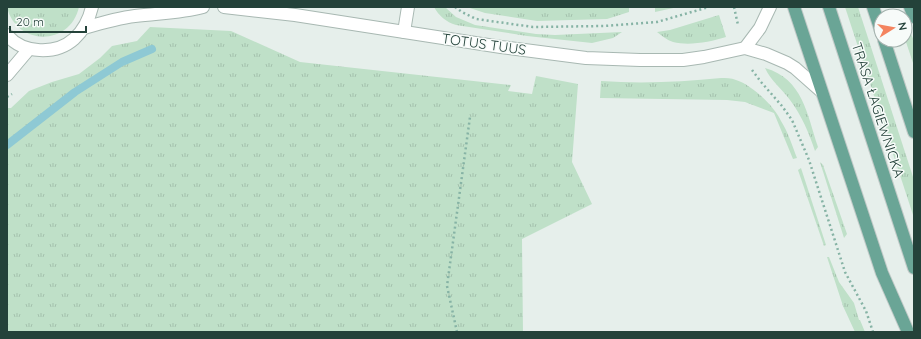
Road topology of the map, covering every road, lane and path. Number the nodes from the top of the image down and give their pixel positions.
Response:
1 (92, 7) edge
2 (204, 7) edge
3 (224, 7) edge
4 (408, 7) edge
5 (455, 7) edge
6 (709, 7) edge
7 (734, 7) edge
8 (770, 7) edge
9 (794, 7) edge
10 (829, 7) edge
11 (912, 7) edge
12 (914, 17) edge
13 (84, 28) junction
14 (739, 30) dead end
15 (404, 32) junction
16 (8, 37) edge
17 (29, 48) junction
18 (745, 48) junction
19 (887, 48) edge
20 (750, 65) dead end
21 (7, 75) edge
22 (821, 91) junction
23 (470, 117) dead end
24 (914, 132) edge
25 (914, 268) edge
26 (457, 332) edge
27 (873, 332) edge
28 (908, 332) edge

1 - 13 street
2 - 13 street
3 - 15 street, TOTUS TUUS
4 - 15 street
5 - 6 path
7 - 14 path
8 - 18 street
9 - 22 main road
10 - 25 main road, TRASA ŁAGIEWNICKA
11 - 12 main road
13 - 17 street
15 - 18 street, TOTUS TUUS
16 - 17 street
17 - 21 street
18 - 22 street, TOTUS TUUS
19 - 24 main road, TRASA ŁAGIEWNICKA
20 - 27 path
22 - 28 main road
23 - 26 path

